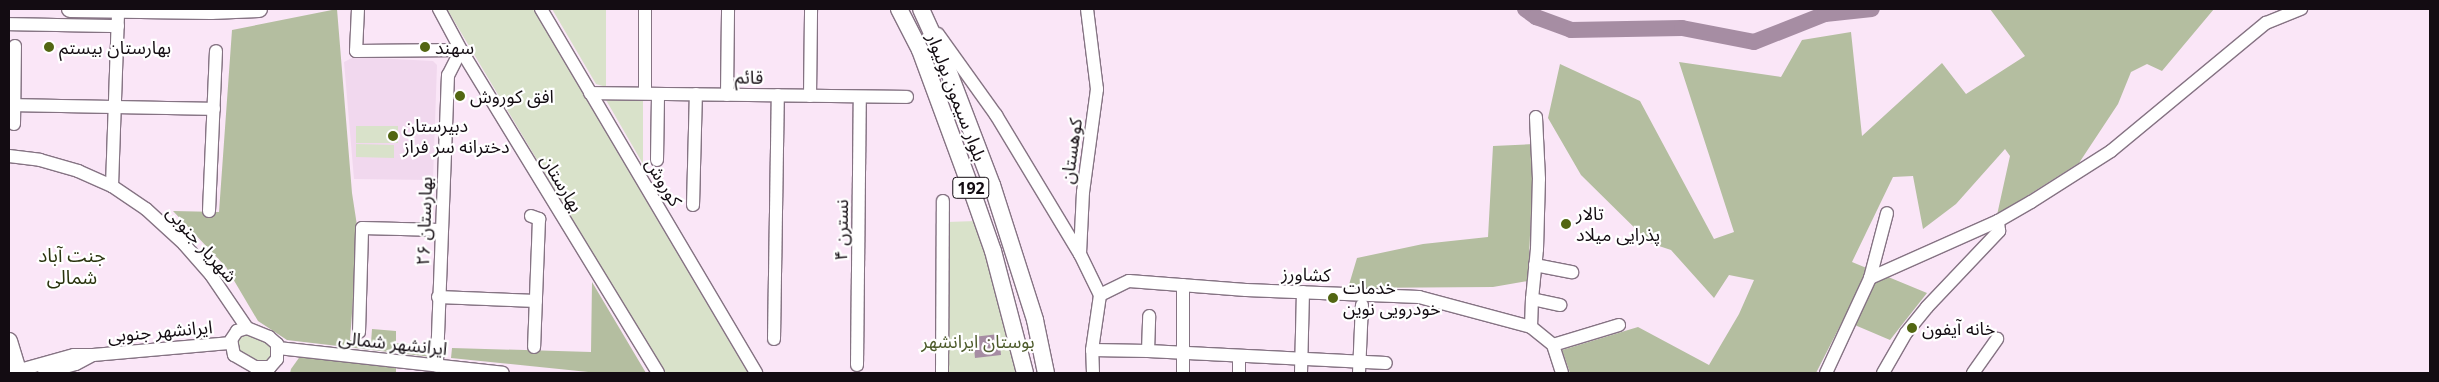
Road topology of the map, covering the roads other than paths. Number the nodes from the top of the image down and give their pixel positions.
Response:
1 (70, 9) edge
2 (259, 9) edge
3 (358, 9) edge
4 (439, 9) edge
5 (541, 9) edge
6 (644, 9) edge
7 (728, 9) edge
8 (811, 9) edge
9 (898, 9) edge
10 (1087, 9) edge
11 (2301, 9) edge
12 (923, 13) edge
13 (118, 18) edge
14 (9, 24) edge
15 (15, 46) dead end
16 (461, 50) junction
17 (216, 51) dead end
18 (590, 93) junction
19 (644, 94) junction
20 (658, 94) junction
21 (696, 94) junction
22 (727, 95) junction
23 (778, 95) junction
24 (810, 96) junction
25 (860, 96) junction
26 (907, 97) dead end
27 (14, 105) junction
28 (115, 107) junction
29 (214, 109) junction
30 (1536, 117) dead end
31 (14, 124) dead end
32 (9, 156) edge
33 (657, 160) dead end
34 (112, 186) junction
35 (943, 201) dead end
36 (693, 205) dead end
37 (209, 211) dead end
38 (1887, 213) dead end
39 (531, 216) dead end
40 (1998, 221) junction
41 (440, 230) junction
42 (1080, 254) junction
43 (1536, 265) junction
44 (1572, 272) dead end
45 (1870, 278) junction
46 (1183, 285) junction
47 (1304, 292) junction
48 (1100, 295) junction
49 (438, 298) junction
50 (1532, 299) junction
51 (536, 301) junction
52 (1362, 305) dead end
53 (1560, 305) dead end
54 (1149, 316) dead end
55 (1619, 325) dead end
56 (1531, 327) junction
57 (247, 328) junction
58 (359, 332) dead end
59 (774, 339) dead end
60 (1997, 339) dead end
61 (9, 341) edge
62 (231, 343) junction
63 (1553, 345) junction
64 (534, 346) dead end
65 (278, 348) junction
66 (1092, 350) junction
67 (1148, 351) junction
68 (1182, 353) junction
69 (93, 355) junction
70 (1239, 356) junction
71 (1302, 359) junction
72 (1386, 363) dead end
73 (857, 365) dead end
74 (437, 366) junction
75 (1359, 367) edge
76 (266, 371) edge
77 (15, 372) edge
78 (49, 372) edge
79 (503, 373) edge
80 (658, 373) edge
81 (756, 373) edge
82 (942, 373) edge
83 (1025, 373) edge
84 (1046, 373) edge
85 (1093, 373) edge
86 (1183, 373) edge
87 (1239, 373) edge
88 (1301, 373) edge
89 (1562, 373) edge
90 (1826, 373) edge
91 (1883, 373) edge
92 (1973, 373) edge

1 - 13 main road
2 - 13 main road
3 - 16 street
4 - 16 street, بهارستان
5 - 18 street, کوروش
6 - 19 street
7 - 22 street
8 - 24 street
9 - 83 main road, بلوار سیمون بولیوار / 192
10 - 42 street, کوهستان
11 - 40 street
12 - 42 street
12 - 84 main road, بلوار سیمون بولیوار / 192
13 - 14 street
13 - 28 street
15 - 27 street
16 - 41 street, بهارستان ۲۶
16 - 80 street, بهارستان
17 - 29 street
18 - 19 street, قائم
18 - 81 street, کوروش
19 - 20 street, قائم
20 - 21 street, قائم
20 - 33 street
21 - 22 street, قائم
21 - 36 street
22 - 23 street, قائم
23 - 24 street, قائم
23 - 59 street
24 - 25 street, قائم
25 - 26 street, قائم
25 - 73 street, نسترن ۴
27 - 28 street
27 - 31 street
28 - 29 street
28 - 34 street
29 - 37 street
30 - 43 street
32 - 34 street, شهریار جنوبی
34 - 57 street, شهریار جنوبی
35 - 82 street
38 - 45 street
39 - 51 street
40 - 45 street
40 - 91 street
41 - 49 street, بهارستان ۲۶
41 - 58 street
42 - 48 street, کوهستان
43 - 44 street
43 - 50 street
45 - 90 street
46 - 47 street, کشاورز
46 - 48 street, کشاورز
46 - 68 street
47 - 56 street, کشاورز
47 - 71 street
48 - 66 street
49 - 51 street
49 - 74 street, بهارستان ۲۶
50 - 53 street
50 - 56 street
51 - 64 street
52 - 75 street
54 - 67 street
55 - 63 street
56 - 63 street, کشاورز
57 - 62 street
57 - 65 street
60 - 92 street
61 - 77 main road
62 - 69 street, ایرانشهر جنوبی
62 - 76 street
63 - 89 street
65 - 74 street, ایرانشهر شمالی
65 - 76 street
66 - 67 street
66 - 85 street
67 - 68 street
68 - 70 street
68 - 86 street
69 - 77 street, ایرانشهر جنوبی
69 - 78 street, ایرانشهر جنوبی
70 - 71 street
70 - 87 street
71 - 75 street
71 - 88 street
72 - 75 street
74 - 79 street, ایرانشهر شمالی

